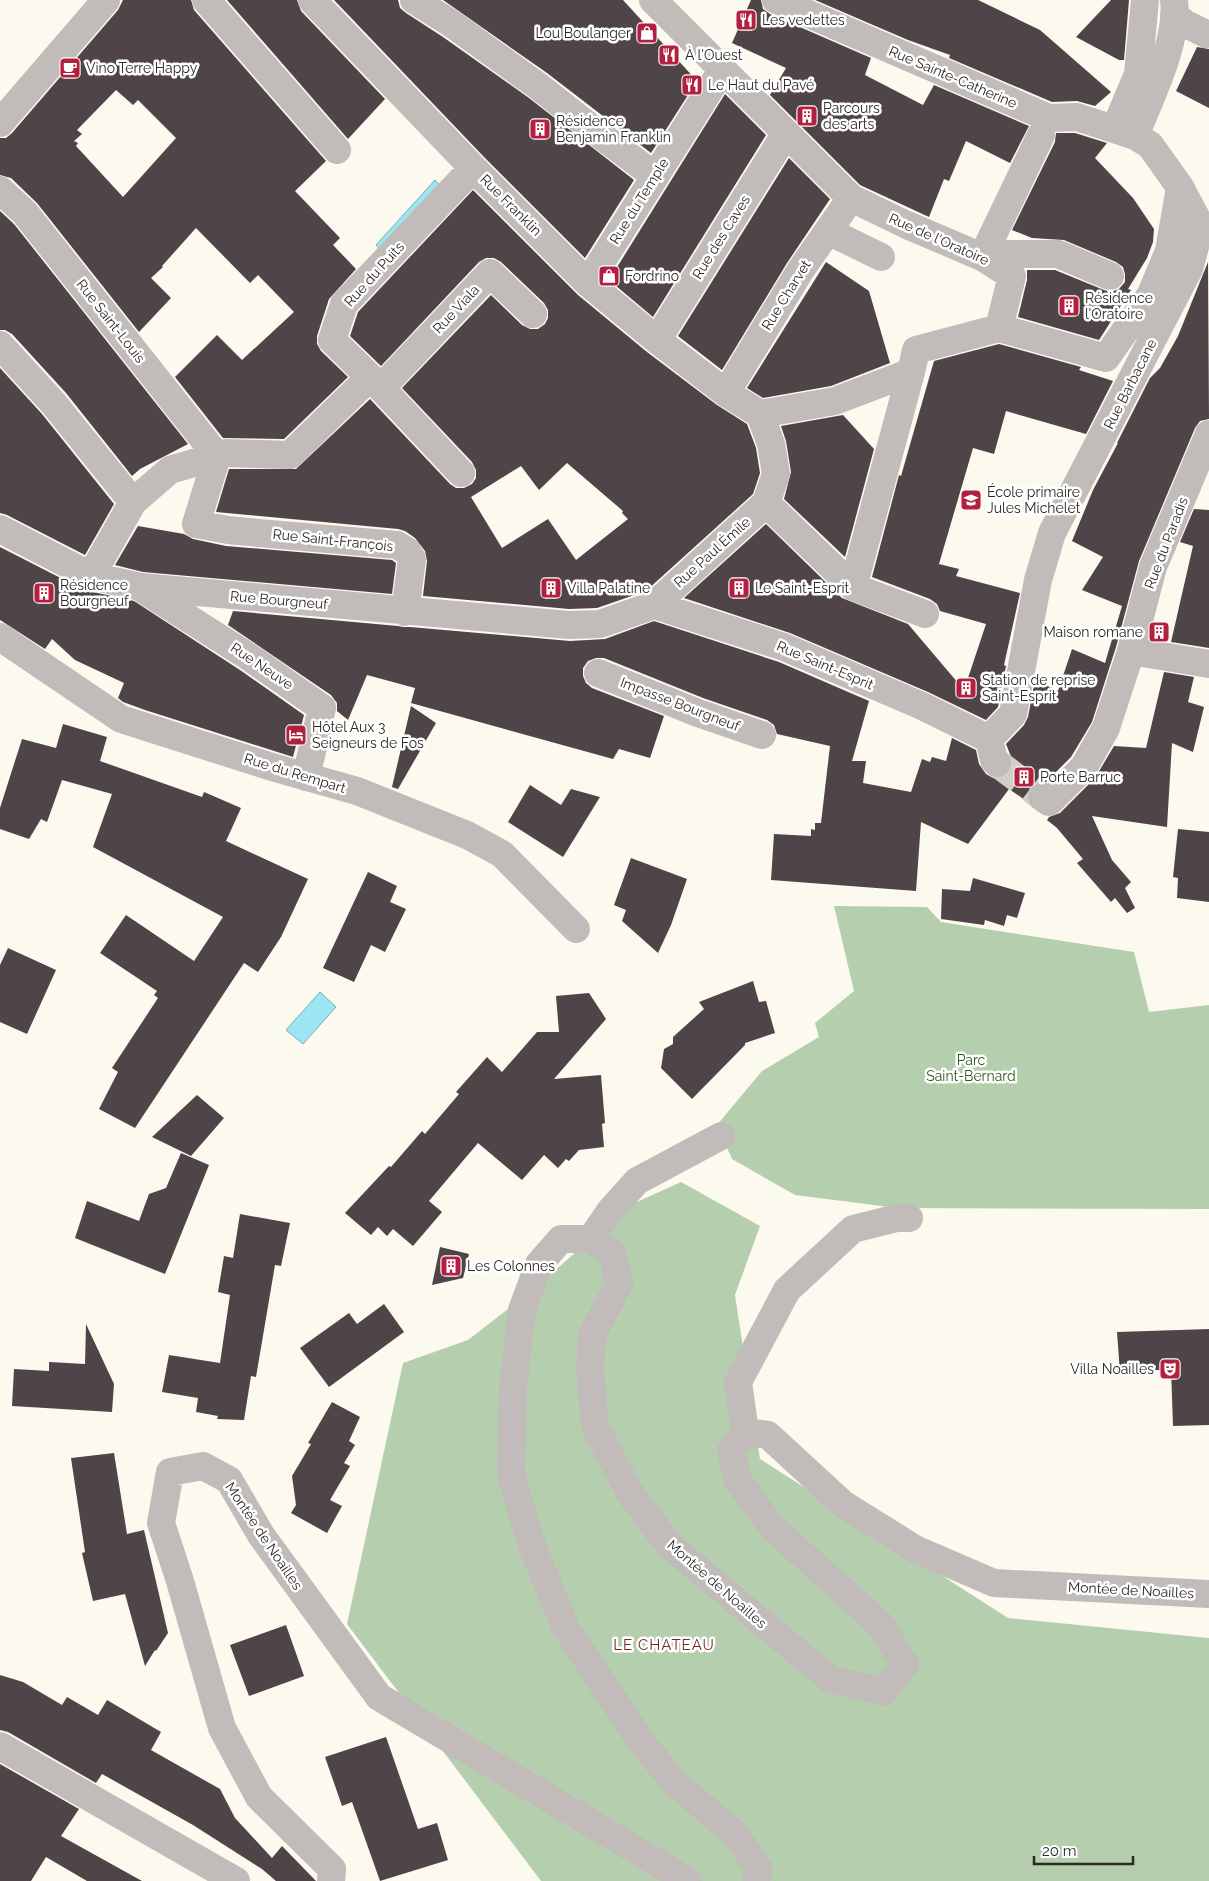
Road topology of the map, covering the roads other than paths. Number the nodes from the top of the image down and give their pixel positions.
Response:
1 (206, 0) edge
2 (312, 0) edge
3 (414, 0) edge
4 (653, 0) edge
5 (776, 0) edge
6 (1145, 0) edge
7 (98, 3) edge
8 (1177, 5) edge
9 (1206, 34) dead end
10 (724, 71) junction
11 (0, 123) edge
12 (1125, 132) junction
13 (786, 133) junction
14 (1041, 135) dead end
15 (337, 150) dead end
16 (473, 168) junction
17 (655, 176) junction
18 (1180, 187) junction
19 (0, 190) edge
20 (851, 198) junction
21 (828, 231) junction
22 (993, 255) junction
23 (881, 257) dead end
24 (1110, 276) dead end
25 (588, 283) junction
26 (533, 314) dead end
27 (998, 328) junction
28 (656, 340) junction
29 (0, 345) edge
30 (911, 372) junction
31 (376, 382) junction
32 (726, 393) junction
33 (760, 414) junction
34 (1209, 434) edge
35 (217, 456) junction
36 (461, 473) dead end
37 (133, 502) junction
38 (766, 503) junction
39 (0, 529) edge
40 (91, 576) junction
41 (853, 587) junction
42 (141, 588) junction
43 (654, 605) junction
44 (406, 612) junction
45 (925, 614) dead end
46 (570, 625) joint
47 (0, 637) edge
48 (1131, 652) junction
49 (1209, 664) edge
50 (598, 673) dead end
51 (762, 735) dead end
52 (993, 751) joint
53 (306, 777) junction
54 (1042, 797) dead end
55 (576, 929) dead end
56 (721, 1136) dead end
57 (909, 1218) dead end
58 (591, 1239) junction
59 (745, 1432) junction
60 (1209, 1594) edge
61 (0, 1746) edge
62 (236, 1881) edge
63 (331, 1881) edge
64 (688, 1881) edge
65 (756, 1881) edge

1 - 15 street
2 - 16 street, Rue Franklin
3 - 17 street
4 - 10 street, Rue de l'Oratoire
5 - 12 street, Rue Sainte-Catherine
6 - 12 street
7 - 11 street
8 - 9 street
8 - 12 street
10 - 13 street, Rue de l'Oratoire
10 - 17 street, Rue du Temple
12 - 18 street, Rue Barbacane
13 - 20 street, Rue de l'Oratoire
13 - 28 street, Rue des Caves
14 - 22 street
16 - 25 street, Rue Franklin
16 - 31 street, Rue du Puits
17 - 25 street, Rue du Temple
18 - 27 street
18 - 52 street, Rue Barbacane
19 - 35 street, Rue Saint-Louis
20 - 21 street, Rue Charvet
20 - 22 street, Rue de l'Oratoire
21 - 23 street
21 - 32 street, Rue Charvet
22 - 24 street
22 - 27 street, Rue de l'Oratoire
25 - 28 street, Rue Franklin
26 - 31 street, Rue Viala
27 - 30 street
28 - 32 street, Rue Franklin
29 - 37 street
30 - 33 street
30 - 41 street
31 - 35 street, Rue Viala
31 - 36 street, Rue du Puits
32 - 33 street, Rue Franklin
33 - 38 street, Rue Paul Émile
34 - 48 street, Rue du Paradis
35 - 37 street, Rue Viala
35 - 44 street, Rue Saint-François
37 - 40 street, Rue Viala
38 - 41 street
38 - 43 street, Rue Paul Émile
39 - 40 street, Rue Bourgneuf
40 - 42 street, Rue Bourgneuf
41 - 45 street
42 - 44 street, Rue Bourgneuf
42 - 53 street, Rue Neuve
43 - 46 street, Rue Paul Émile
43 - 52 street, Rue Saint-Esprit
44 - 46 street, Rue Bourgneuf
47 - 53 street, Rue du Rempart
48 - 49 street
48 - 54 street, Rue du Paradis
50 - 51 street, Impasse Bourgneuf
53 - 55 street, Rue du Rempart
56 - 58 street
57 - 59 street
58 - 59 street, Montée de Noailles
58 - 65 street
59 - 60 street, Montée de Noailles
61 - 62 street
63 - 64 street, Montée de Noailles

